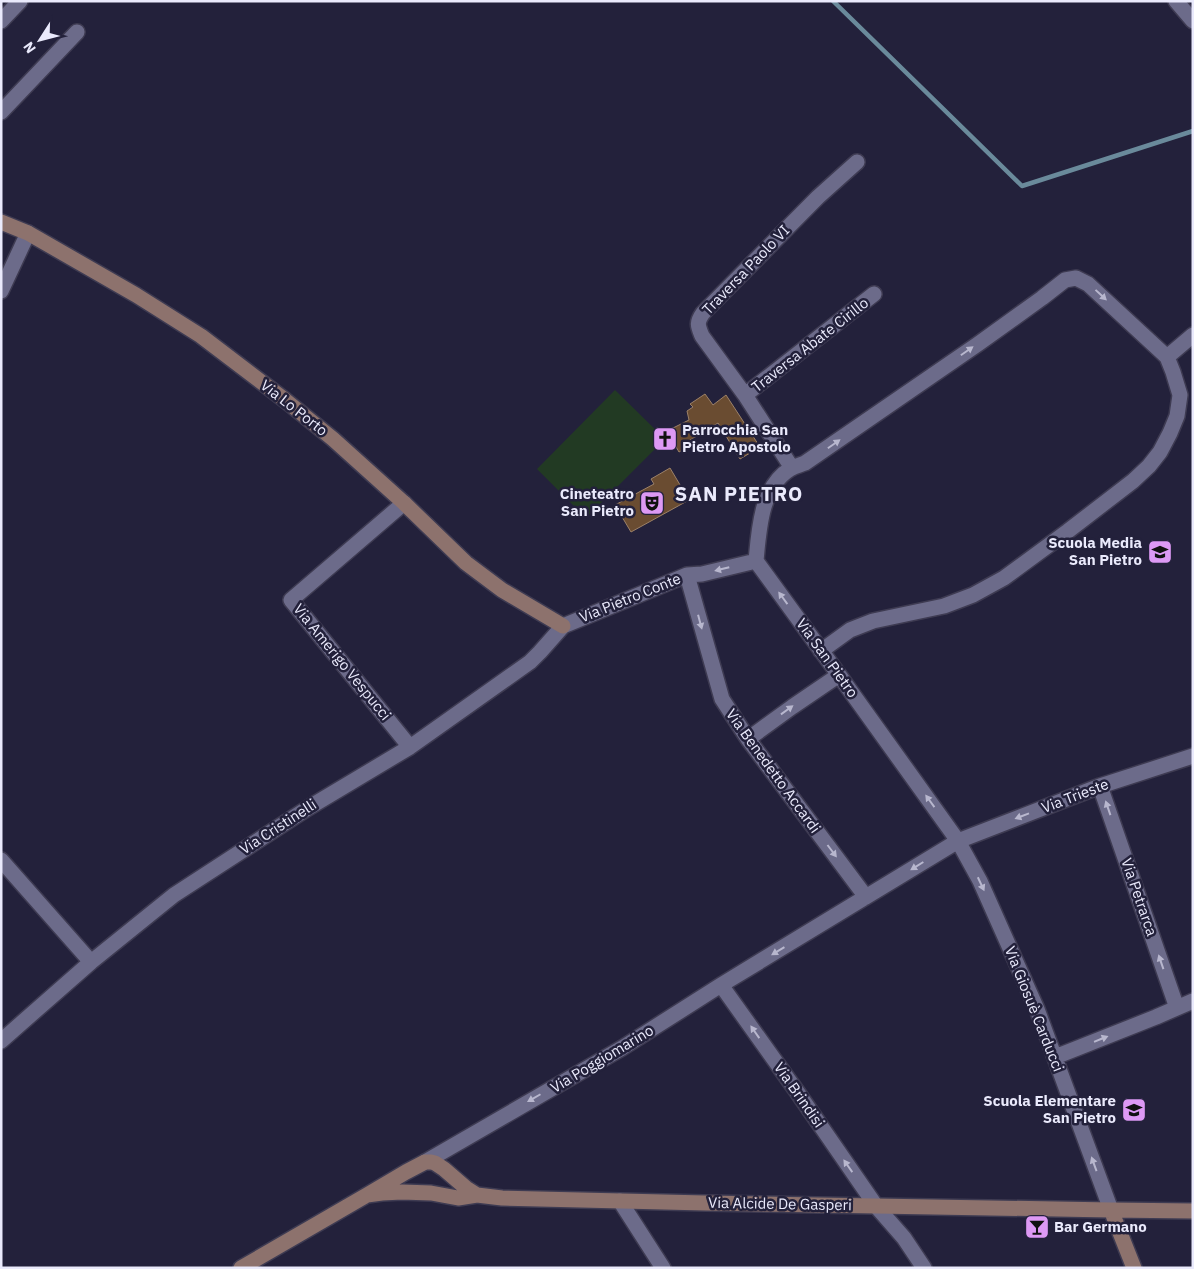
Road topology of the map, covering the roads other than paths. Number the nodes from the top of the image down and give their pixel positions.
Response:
1 (20, 1) edge
2 (1176, 1) edge
3 (1193, 20) edge
4 (1, 21) edge
5 (77, 32) dead end
6 (1, 112) edge
7 (857, 162) dead end
8 (1, 222) edge
9 (28, 233) junction
10 (1, 291) edge
11 (874, 294) dead end
12 (1193, 335) edge
13 (1167, 357) junction
14 (745, 395) junction
15 (792, 468) junction
16 (404, 503) junction
17 (756, 560) junction
18 (687, 575) junction
19 (563, 626) junction
20 (821, 651) junction
21 (839, 675) junction
22 (748, 739) junction
23 (410, 746) junction
24 (1193, 756) edge
25 (1100, 786) junction
26 (958, 841) junction
27 (1, 860) edge
28 (866, 897) junction
29 (91, 962) junction
30 (721, 985) junction
31 (1193, 1001) edge
32 (1177, 1008) junction
33 (1, 1041) edge
34 (1055, 1057) junction
35 (421, 1164) junction
36 (444, 1169) junction
37 (425, 1193) junction
38 (367, 1195) junction
39 (477, 1195) junction
40 (620, 1201) junction
41 (876, 1206) junction
42 (1110, 1210) junction
43 (1193, 1211) edge
44 (241, 1268) edge
45 (663, 1268) edge
46 (924, 1268) edge
47 (1134, 1268) edge

1 - 4 street
2 - 3 street
5 - 6 street
7 - 14 street, Traversa Paolo VI
8 - 9 main road, Via Lo Porto
9 - 10 street
9 - 16 main road, Via Lo Porto
11 - 14 street, Traversa Abate Cirillo
12 - 13 street
15 -> 13 street
13 - 20 street
14 - 15 street, Traversa Paolo VI
15 - 17 street
16 - 19 main road, Via Lo Porto
16 - 23 street, Via Amerigo Vespucci
17 -> 18 street, Via Pietro Conte
20 -> 17 street, Via San Pietro
18 - 19 street, Via Pietro Conte
18 -> 22 street, Via Benedetto Accardi
19 - 23 street, Via Cristinelli
20 - 21 street, Via San Pietro
22 -> 21 street
26 -> 21 street, Via San Pietro
22 -> 28 street, Via Benedetto Accardi
23 - 29 street, Via Cristinelli
24 - 25 street, Via Trieste
25 -> 26 street, Via Trieste
32 -> 25 street, Via Petrarca
26 -> 28 street, Via Poggiomarino
26 -> 34 street, Via Giosuè Carducci
27 - 29 street
28 -> 30 street, Via Poggiomarino
29 - 33 street, Via Cristinelli
30 -> 35 street, Via Poggiomarino
41 -> 30 street, Via Brindisi
31 - 32 street
34 -> 32 street
42 -> 34 street, Via Giosuè Carducci
35 - 36 main road
35 - 37 main road
35 - 38 main road, Via Poggiomarino
36 - 37 main road
36 - 39 main road
37 - 38 main road, Via Alcide De Gasperi
37 - 39 main road, Via Alcide De Gasperi
38 - 44 main road, Via Poggiomarino
39 - 40 main road, Via Alcide De Gasperi
40 - 41 main road, Via Alcide De Gasperi
40 - 45 street
41 - 42 main road, Via Alcide De Gasperi
41 - 46 street, Via Brindisi
42 - 43 main road, Via Alcide De Gasperi
42 - 47 main road

